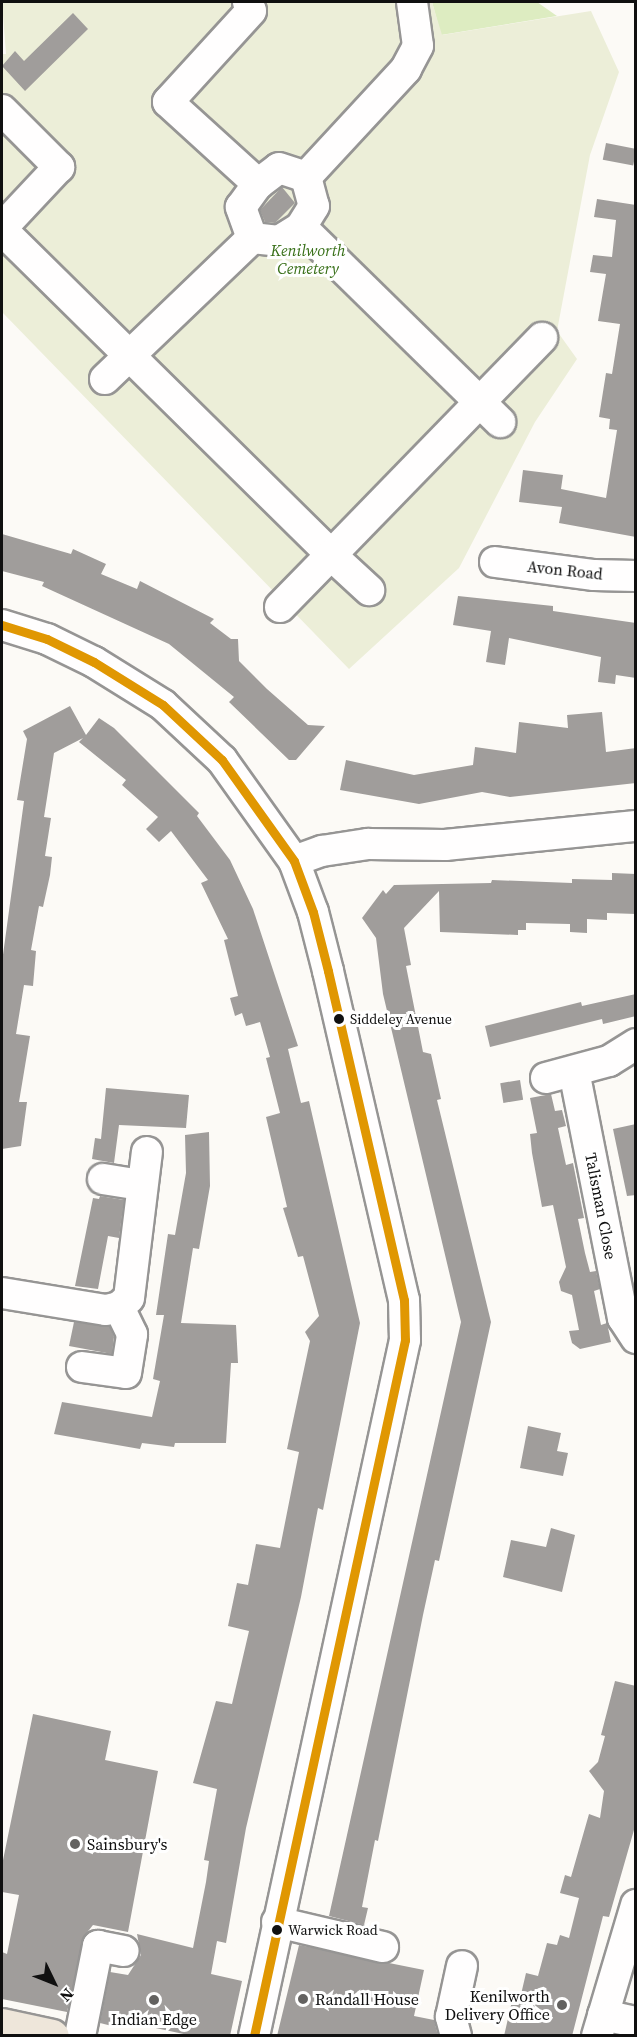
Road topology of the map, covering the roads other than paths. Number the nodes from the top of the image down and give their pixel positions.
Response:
1 (248, 2) edge
2 (412, 2) edge
3 (2, 110) edge
4 (306, 177) junction
5 (258, 184) junction
6 (301, 227) junction
7 (2, 229) edge
8 (252, 238) junction
9 (542, 338) dead end
10 (129, 355) junction
11 (105, 379) dead end
12 (479, 401) junction
13 (500, 423) dead end
14 (331, 555) junction
15 (495, 562) dead end
16 (636, 576) edge
17 (369, 590) dead end
18 (280, 607) dead end
19 (3, 634) edge
20 (636, 826) edge
21 (294, 861) junction
22 (636, 1044) edge
23 (574, 1071) junction
24 (546, 1078) dead end
25 (147, 1152) dead end
26 (103, 1179) dead end
27 (142, 1185) junction
28 (2, 1293) edge
29 (119, 1307) junction
30 (636, 1338) edge
31 (82, 1367) dead end
32 (636, 1905) edge
33 (277, 1922) junction
34 (383, 1947) dead end
35 (124, 1951) dead end
36 (463, 1986) dead end
37 (636, 2022) edge
38 (2, 2025) edge
39 (600, 2025) edge
40 (52, 2036) edge
41 (80, 2036) edge
42 (254, 2036) edge
43 (456, 2036) edge

1 - 5 street
2 - 4 street
3 - 7 street
4 - 5 street
4 - 6 street
5 - 8 street
6 - 8 street
6 - 12 street
7 - 10 street
8 - 10 street
9 - 12 street
10 - 11 street
10 - 14 street
12 - 13 street
12 - 14 street
14 - 17 street
14 - 18 street
15 - 16 street, Avon Road
19 - 21 street
20 - 21 street
21 - 33 street
22 - 23 street
23 - 24 street
23 - 30 street, Talisman Close
25 - 27 street
26 - 27 street
27 - 29 street
28 - 29 street
29 - 31 street
32 - 39 street
33 - 34 street
33 - 42 street
35 - 41 street
36 - 43 street
37 - 39 street
38 - 40 main road

